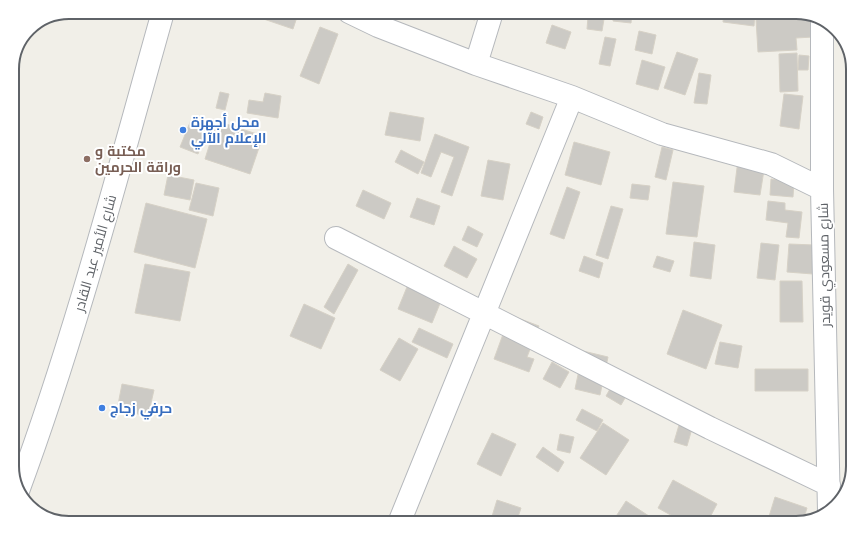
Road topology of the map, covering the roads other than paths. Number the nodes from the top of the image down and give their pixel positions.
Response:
1 (161, 19) edge
2 (364, 19) edge
3 (490, 19) edge
4 (822, 27) edge
5 (476, 64) junction
6 (572, 97) junction
7 (822, 189) junction
8 (336, 238) dead end
9 (485, 314) junction
10 (22, 481) edge
11 (829, 485) junction
12 (829, 504) edge
13 (402, 516) edge

1 - 10 street, شارع الأمير عبد القادر
2 - 5 street
3 - 5 street
4 - 7 street, شارع مسعودي قويدر
5 - 6 street
6 - 7 street
6 - 9 street
7 - 11 street, شارع مسعودي قويدر
8 - 9 street
9 - 11 street
9 - 13 street
11 - 12 street, شارع مسعودي قويدر

